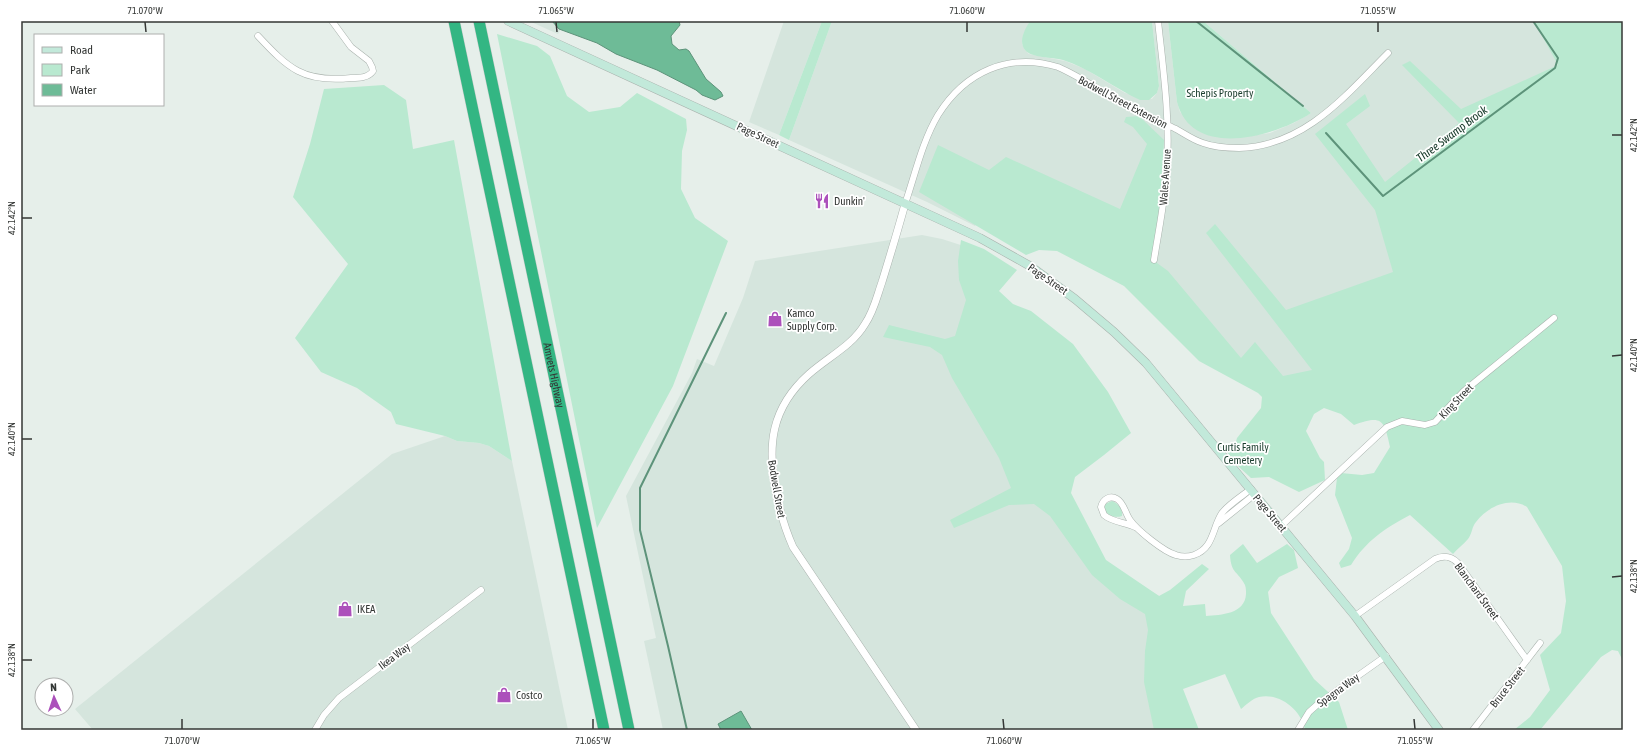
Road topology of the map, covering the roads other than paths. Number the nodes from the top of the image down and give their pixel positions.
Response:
1 (332, 21) edge
2 (454, 21) edge
3 (508, 21) edge
4 (1158, 21) edge
5 (525, 25) edge
6 (480, 26) edge
7 (258, 36) dead end
8 (1388, 53) dead end
9 (1167, 125) junction
10 (906, 204) junction
11 (1154, 260) dead end
12 (1554, 318) dead end
13 (1253, 491) junction
14 (1125, 510) junction
15 (1115, 520) junction
16 (1281, 526) junction
17 (1138, 528) junction
18 (481, 590) dead end
19 (1355, 616) junction
20 (1540, 643) dead end
21 (1386, 656) junction
22 (1527, 660) junction
23 (315, 730) edge
24 (604, 730) edge
25 (629, 730) edge
26 (916, 730) edge
27 (1298, 730) edge
28 (1439, 730) edge
29 (1472, 730) edge

1 - 7 street
2 - 24 highway
3 - 5 main road, Page Street
4 - 9 street, Wales Avenue
5 - 10 main road, Page Street
6 - 25 highway, Amvets Highway
8 - 9 street, Bodwell Street Extension
9 - 10 street, Bodwell Street Extension
9 - 11 street, Wales Avenue
10 - 13 main road, Page Street
10 - 26 street, Bodwell Street
12 - 16 street, King Street
13 - 16 main road, Page Street
13 - 17 street
14 - 15 street
14 - 15 street
14 - 17 street
15 - 17 street
16 - 19 main road, Page Street
18 - 23 street, Ikea Way
19 - 21 main road, Page Street
19 - 22 street, Blanchard Street
20 - 22 street, Bruce Street
21 - 27 street, Spagna Way
21 - 28 main road, Page Street
22 - 29 street, Bruce Street

